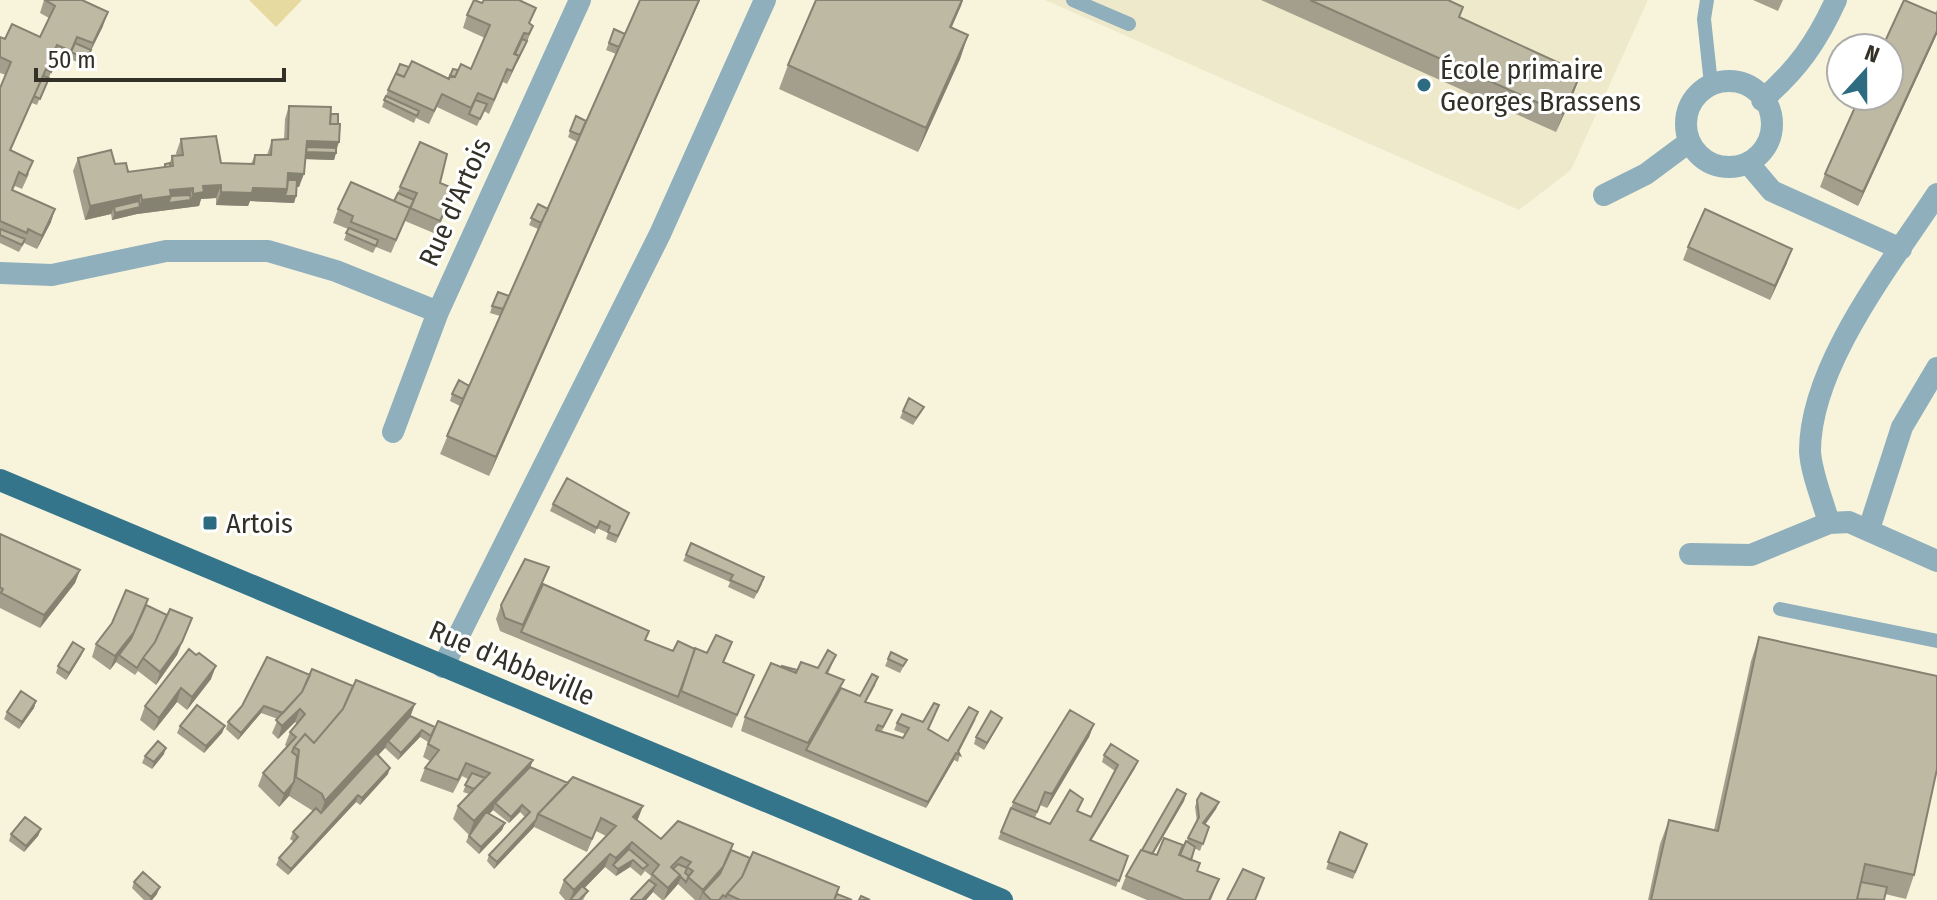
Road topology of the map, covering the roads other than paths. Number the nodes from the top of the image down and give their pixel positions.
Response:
1 (580, 0) edge
2 (765, 0) edge
3 (1073, 0) edge
4 (1707, 0) edge
5 (1836, 0) edge
6 (1129, 24) dead end
7 (1711, 84) junction
8 (1762, 100) junction
9 (1689, 142) junction
10 (1749, 164) junction
11 (1937, 194) edge
12 (1604, 195) dead end
13 (1901, 249) junction
14 (0, 273) edge
15 (438, 312) junction
16 (1937, 368) edge
17 (393, 432) dead end
18 (0, 480) edge
19 (1829, 523) junction
20 (1869, 529) junction
21 (1690, 554) dead end
22 (1937, 561) edge
23 (1780, 609) dead end
24 (1937, 641) edge
25 (443, 667) junction
26 (1002, 900) edge

1 - 15 street, Rue d'Artois
2 - 25 street
3 - 6 lane
4 - 7 lane
5 - 8 street
7 - 8 street
7 - 9 street
8 - 10 street
9 - 10 street
9 - 12 street
10 - 13 street
11 - 13 street
13 - 19 street
14 - 15 street
15 - 17 street, Rue d'Artois
16 - 20 street
18 - 25 main road, Rue d'Abbeville
19 - 20 street
19 - 21 street
20 - 22 street
23 - 24 lane
25 - 26 main road, Rue d'Abbeville

